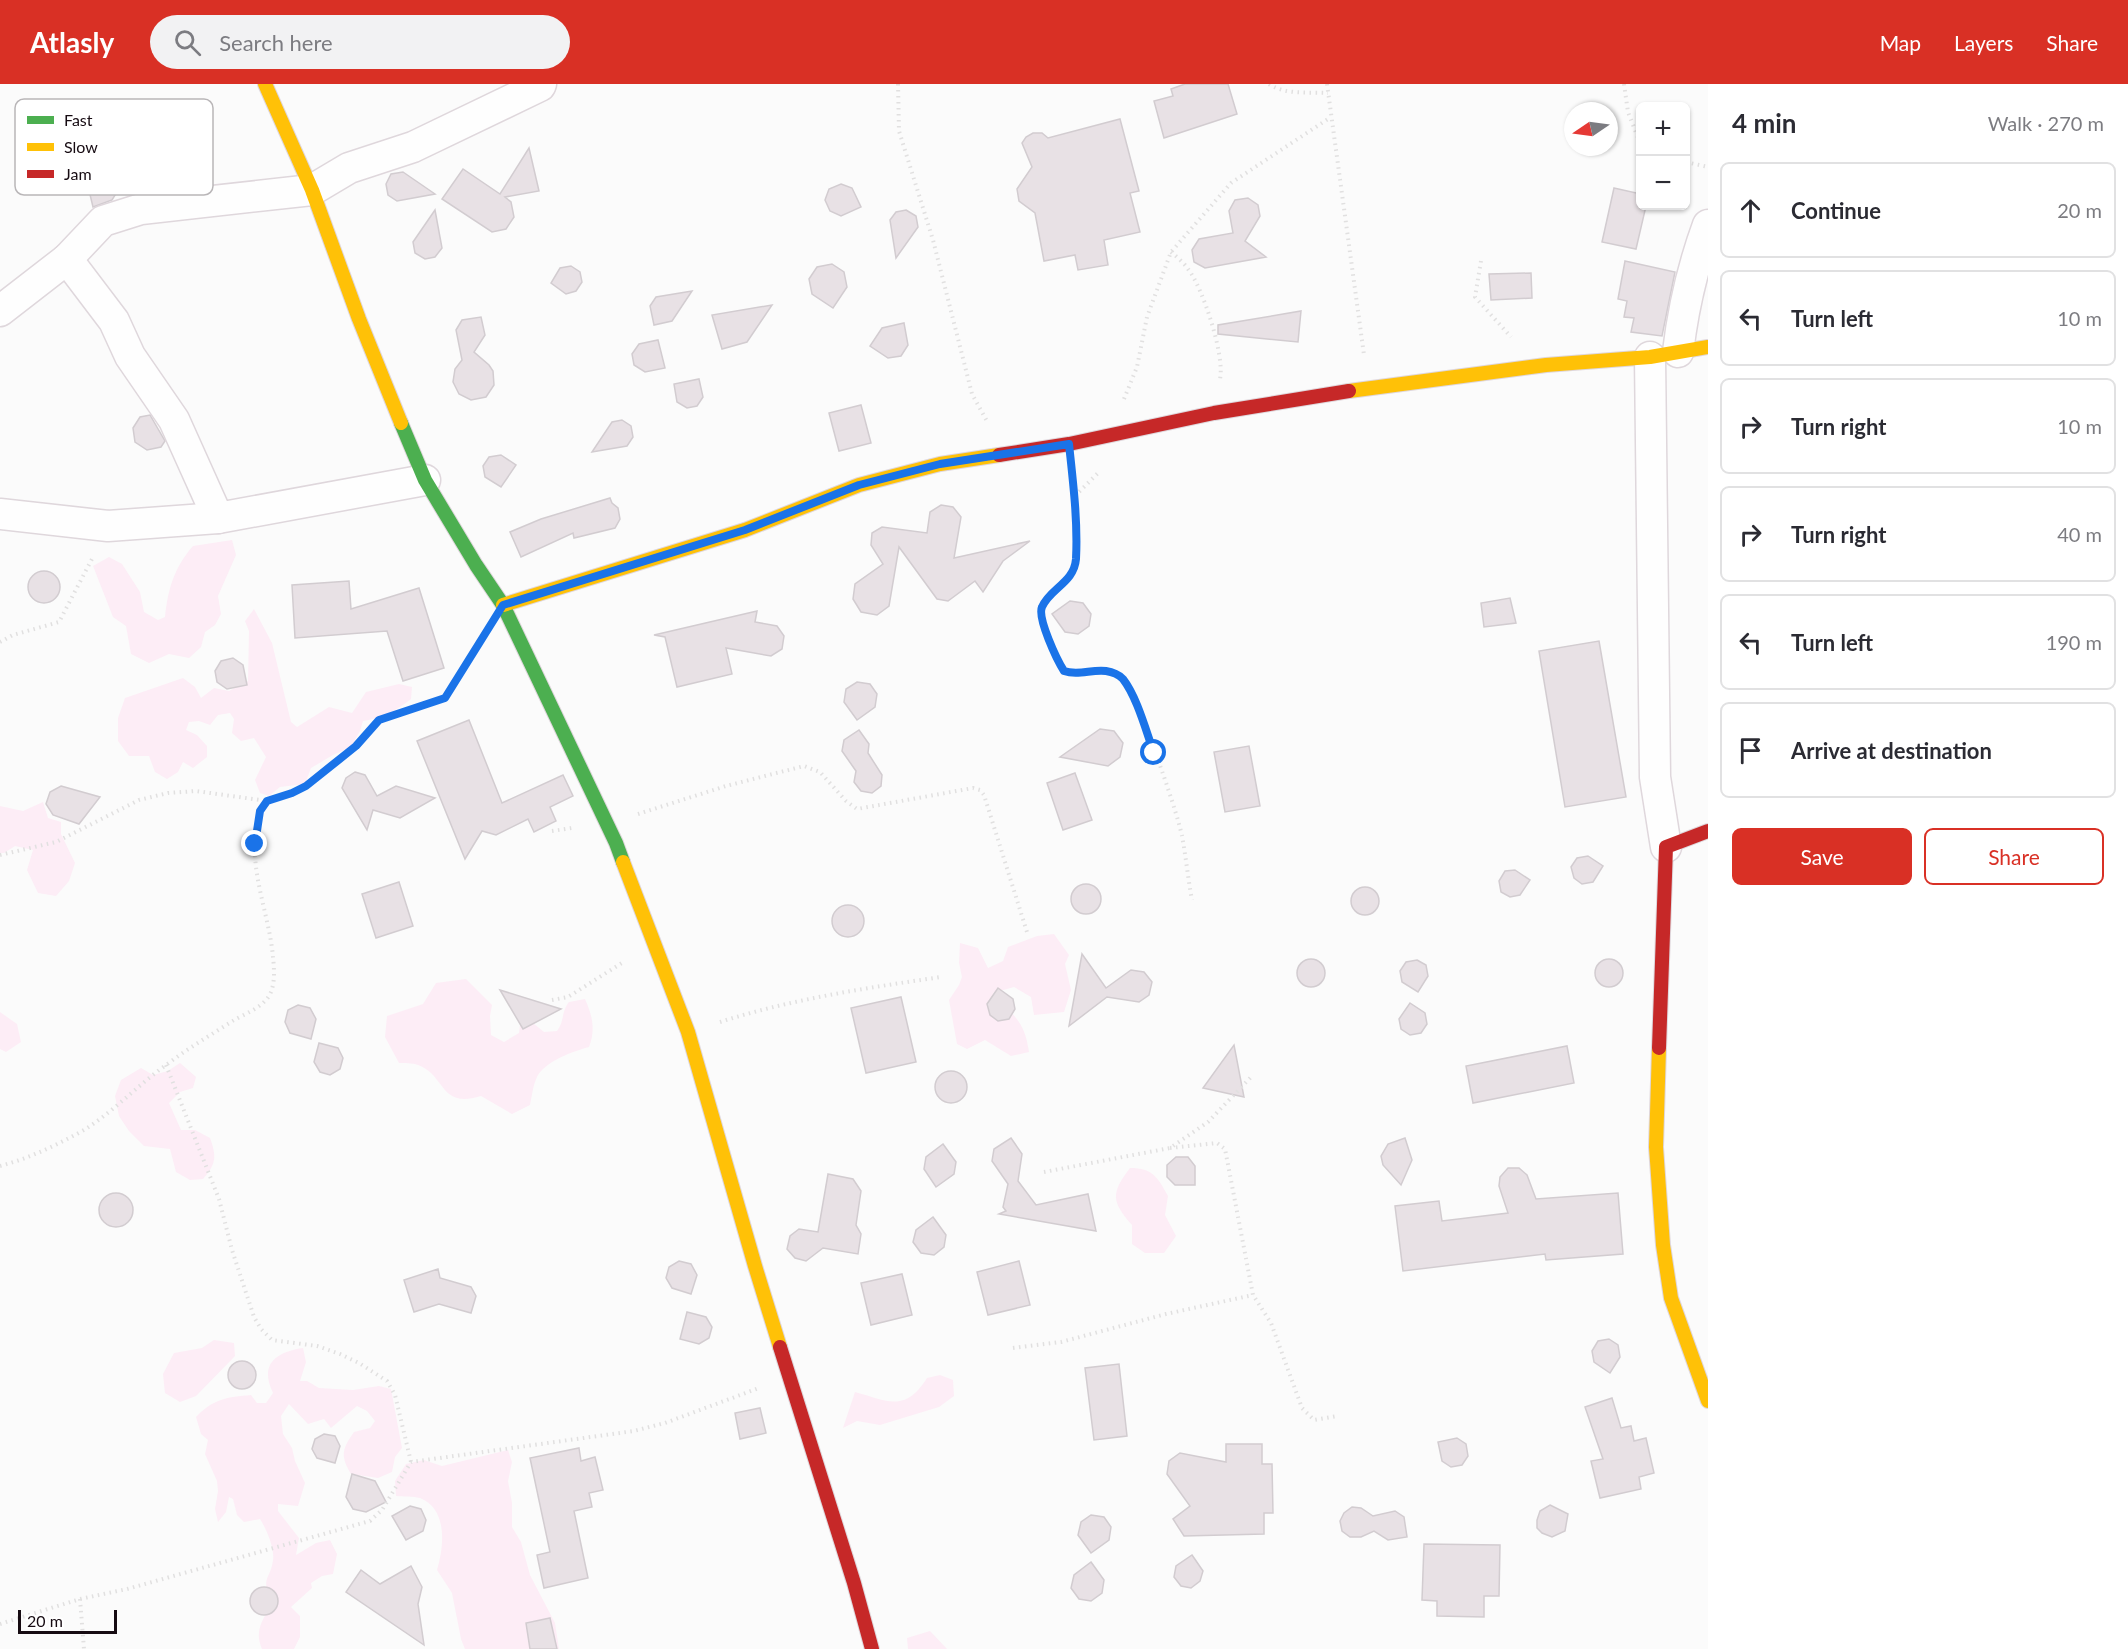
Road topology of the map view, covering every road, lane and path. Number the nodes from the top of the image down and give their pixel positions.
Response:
1 (265, 84) edge
2 (541, 84) edge
3 (898, 84) edge
4 (1269, 84) edge
5 (1327, 84) edge
6 (1624, 84) edge
7 (1328, 93) junction
8 (1331, 117) junction
9 (1636, 131) edge
10 (1690, 163) edge
11 (1708, 166) edge
12 (312, 190) junction
13 (1708, 225) edge
14 (1172, 252) junction
15 (67, 260) junction
16 (1480, 261) dead end
17 (0, 311) edge
18 (1708, 347) edge
19 (1664, 354) junction
20 (1546, 365) junction
21 (1370, 388) junction
22 (1214, 413) junction
23 (1109, 434) junction
24 (1069, 444) junction
25 (1006, 454) junction
26 (425, 480) junction
27 (0, 514) edge
28 (218, 518) junction
29 (108, 526) junction
30 (503, 605) junction
31 (0, 642) edge
32 (267, 801) junction
33 (605, 824) junction
34 (552, 831) dead end
35 (1708, 831) edge
36 (1666, 847) junction
37 (0, 855) edge
38 (1192, 900) dead end
39 (1028, 932) dead end
40 (654, 942) junction
41 (941, 977) dead end
42 (552, 1000) dead end
43 (688, 1032) junction
44 (165, 1065) junction
45 (1251, 1077) dead end
46 (1170, 1148) junction
47 (0, 1166) edge
48 (1044, 1172) dead end
49 (1253, 1295) junction
50 (1013, 1348) dead end
51 (790, 1376) junction
52 (1708, 1401) edge
53 (1337, 1416) dead end
54 (411, 1462) junction
55 (80, 1599) junction
56 (0, 1624) edge
57 (84, 1649) edge
58 (872, 1649) edge

1 - 12 street
2 - 12 street
3 - 25 path
4 - 7 path
5 - 7 path
6 - 9 path
7 - 8 path
8 - 14 path
8 - 21 path
10 - 11 path
12 - 15 street
12 - 26 street
13 - 19 street
14 - 22 path
14 - 23 path
15 - 17 street
15 - 28 street
16 - 20 path
18 - 19 street
19 - 20 street
19 - 36 street
20 - 21 street
21 - 22 street
22 - 23 street
23 - 24 street
24 - 25 street
24 - 38 path
25 - 30 street
26 - 28 street
26 - 30 street
27 - 29 street
28 - 29 street
29 - 31 path
30 - 32 path
30 - 33 street
32 - 37 path
32 - 44 path
33 - 34 path
33 - 39 path
33 - 40 street
35 - 36 street
36 - 52 street
40 - 42 path
40 - 43 street
41 - 43 path
43 - 51 street
44 - 47 path
44 - 54 path
45 - 46 path
46 - 48 path
46 - 49 path
49 - 50 path
49 - 53 path
51 - 54 path
51 - 58 street
54 - 55 path
55 - 56 path
55 - 57 path

